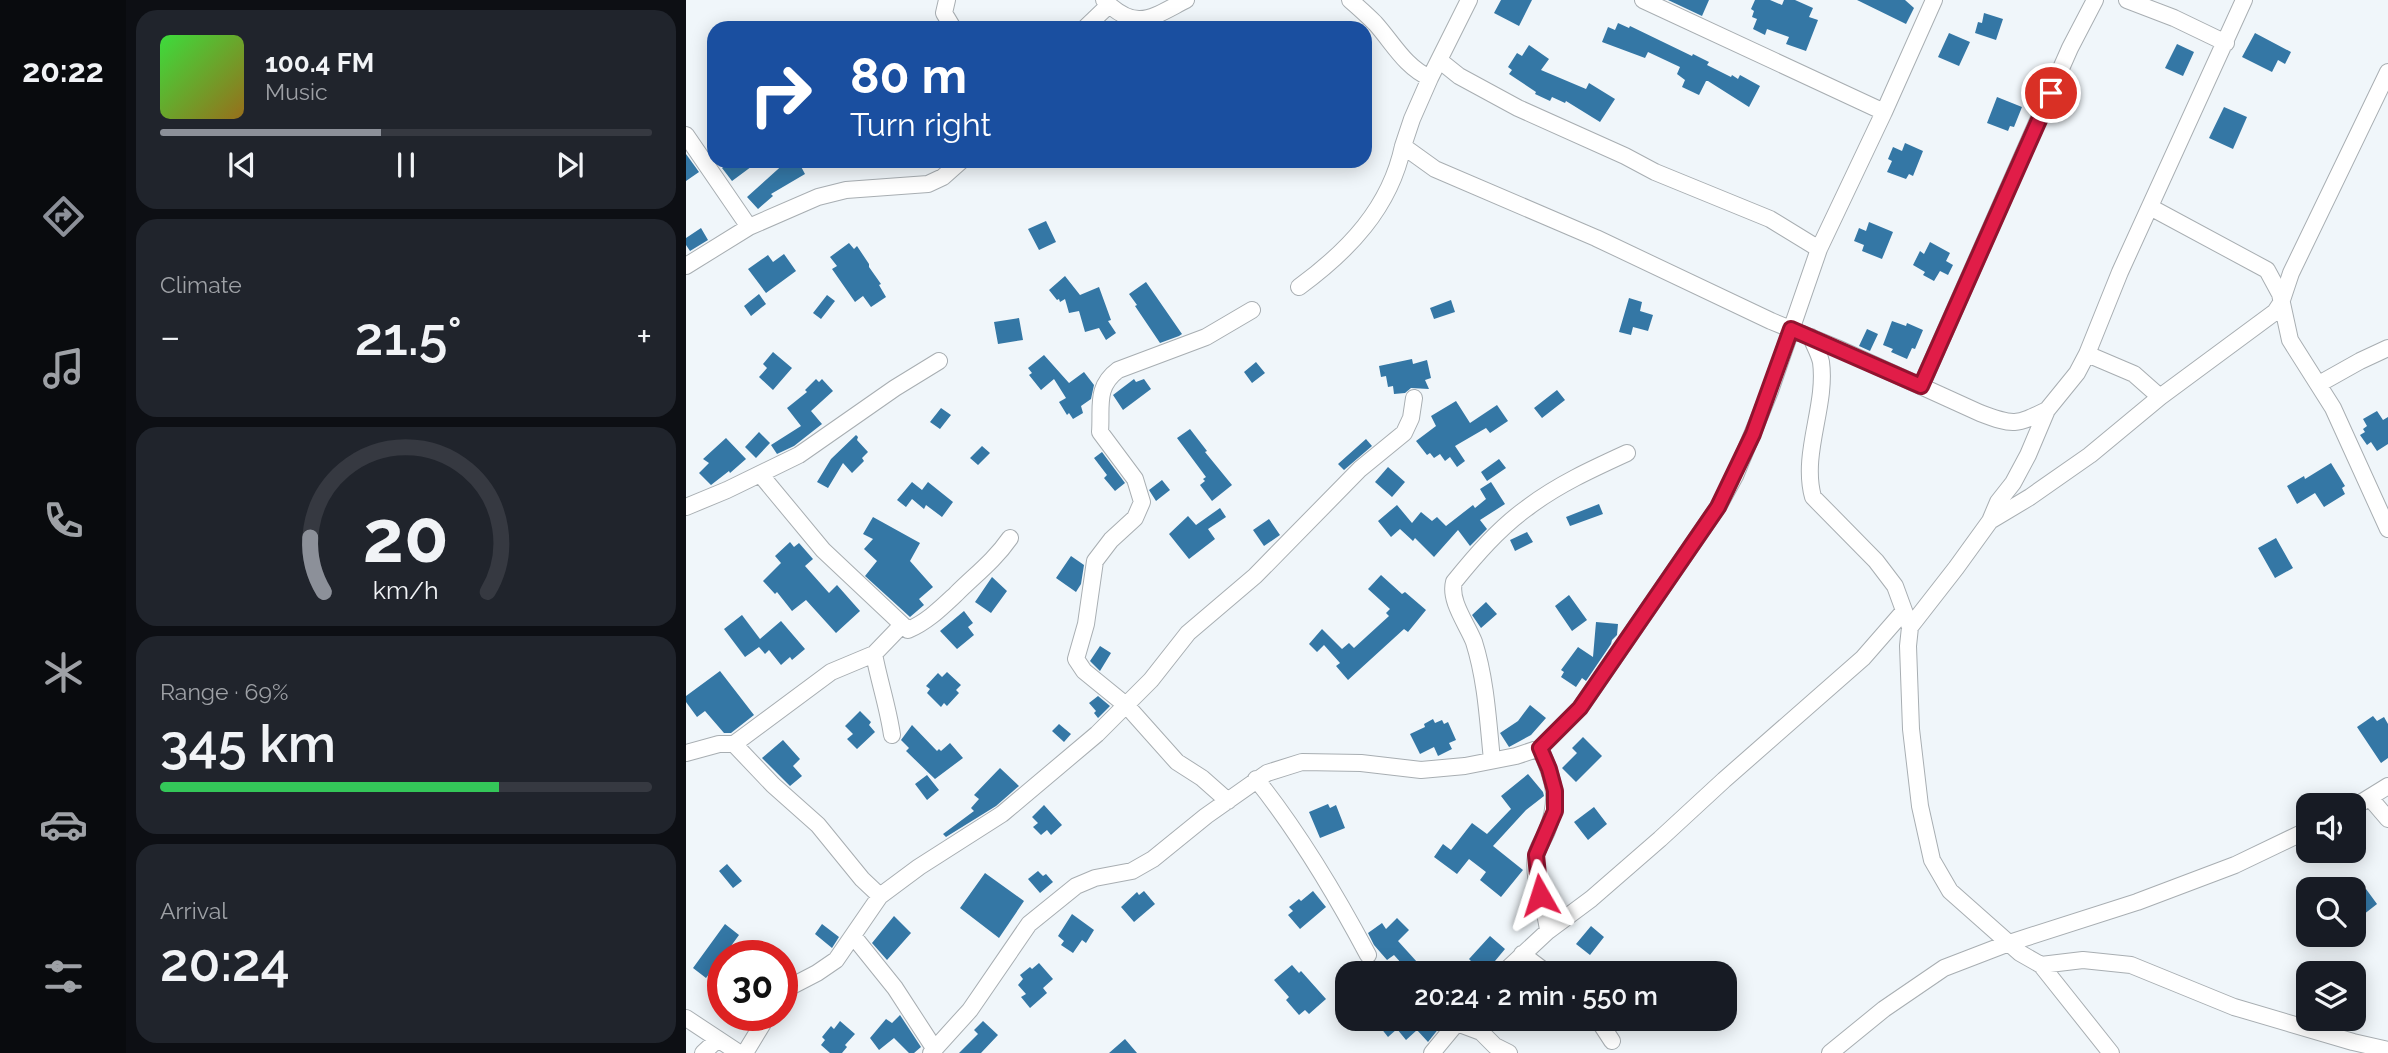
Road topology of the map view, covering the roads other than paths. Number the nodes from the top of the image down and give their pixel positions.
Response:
1 (947, 0) edge
2 (1186, 0) edge
3 (1350, 0) edge
4 (1469, 0) edge
5 (1643, 0) edge
6 (1934, 0) edge
7 (2095, 0) edge
8 (2127, 0) edge
9 (2244, 0) edge
10 (1107, 2) edge
11 (949, 21) edge
12 (1091, 21) edge
13 (2226, 43) junction
14 (1439, 60) junction
15 (2388, 72) edge
16 (1430, 78) junction
17 (1884, 112) junction
18 (686, 135) edge
19 (1403, 146) junction
20 (707, 166) edge
21 (708, 168) edge
22 (953, 168) edge
23 (2150, 207) junction
24 (749, 228) junction
25 (1819, 249) junction
26 (686, 266) edge
27 (2267, 270) junction
28 (2291, 273) junction
29 (1298, 288) dead end
30 (2281, 303) junction
31 (1252, 310) dead end
32 (1791, 329) junction
33 (1811, 337) junction
34 (2388, 348) edge
35 (2087, 355) junction
36 (939, 361) dead end
37 (2319, 384) junction
38 (1921, 386) junction
39 (2160, 397) junction
40 (1414, 398) dead end
41 (2047, 410) junction
42 (1627, 453) dead end
43 (760, 474) junction
44 (686, 507) edge
45 (1990, 521) junction
46 (2388, 529) edge
47 (1010, 538) dead end
48 (1904, 611) junction
49 (901, 626) junction
50 (1910, 627) junction
51 (874, 654) junction
52 (1127, 706) junction
53 (892, 735) dead end
54 (734, 744) junction
55 (1540, 748) junction
56 (686, 753) edge
57 (1492, 760) junction
58 (1256, 779) junction
59 (2388, 786) edge
60 (2371, 799) junction
61 (1228, 801) junction
62 (2366, 801) edge
63 (2388, 818) edge
64 (2296, 836) edge
65 (880, 896) junction
66 (1548, 931) junction
67 (854, 937) junction
68 (2009, 943) junction
69 (1522, 954) junction
70 (1368, 955) dead end
71 (1515, 961) edge
72 (1531, 961) edge
73 (2041, 965) junction
74 (798, 983) edge
75 (686, 1018) edge
76 (758, 1031) edge
77 (1451, 1031) edge
78 (1479, 1031) edge
79 (1605, 1031) edge
80 (718, 1039) junction
81 (1612, 1041) dead end
82 (932, 1050) edge
83 (2388, 1050) edge
84 (703, 1053) edge
85 (739, 1053) edge
86 (745, 1053) edge
87 (1432, 1053) edge
88 (1509, 1053) edge
89 (1830, 1053) edge
90 (2110, 1053) edge

1 - 11 street
2 - 10 street
3 - 16 street
4 - 14 street
5 - 17 street
6 - 17 street
7 - 38 street
8 - 13 street
9 - 13 street
10 - 12 street
13 - 23 street
14 - 16 street
14 - 25 street
15 - 28 street
16 - 19 street
17 - 25 street
18 - 20 street
19 - 29 street
19 - 32 street
21 - 24 street
22 - 24 street
23 - 27 street
23 - 35 street
24 - 26 street
25 - 32 street
27 - 28 street
27 - 30 street
28 - 30 street
30 - 37 street
30 - 39 street
31 - 52 street
32 - 33 street
32 - 55 street
33 - 38 street
33 - 48 street
34 - 37 street
35 - 39 street
35 - 41 street
36 - 43 street
37 - 46 street
38 - 41 street
39 - 45 street
40 - 52 street
41 - 45 street
42 - 57 street
43 - 44 street
43 - 49 street
45 - 50 street
47 - 49 street
48 - 50 street
48 - 66 street
49 - 51 street
50 - 68 street
51 - 53 street
51 - 54 street
52 - 61 street
52 - 65 street
54 - 56 street
54 - 65 street
55 - 57 street
55 - 66 street
57 - 58 street
58 - 61 street
58 - 70 street
59 - 60 street
60 - 62 street
60 - 63 street
61 - 82 street
64 - 68 street
65 - 67 street
66 - 69 street
67 - 74 street
67 - 82 street
68 - 73 street
68 - 89 street
69 - 71 street
69 - 72 street
73 - 83 street
73 - 90 street
75 - 80 street
76 - 86 street
77 - 87 street
78 - 88 street
79 - 81 street
80 - 84 street
80 - 85 street

